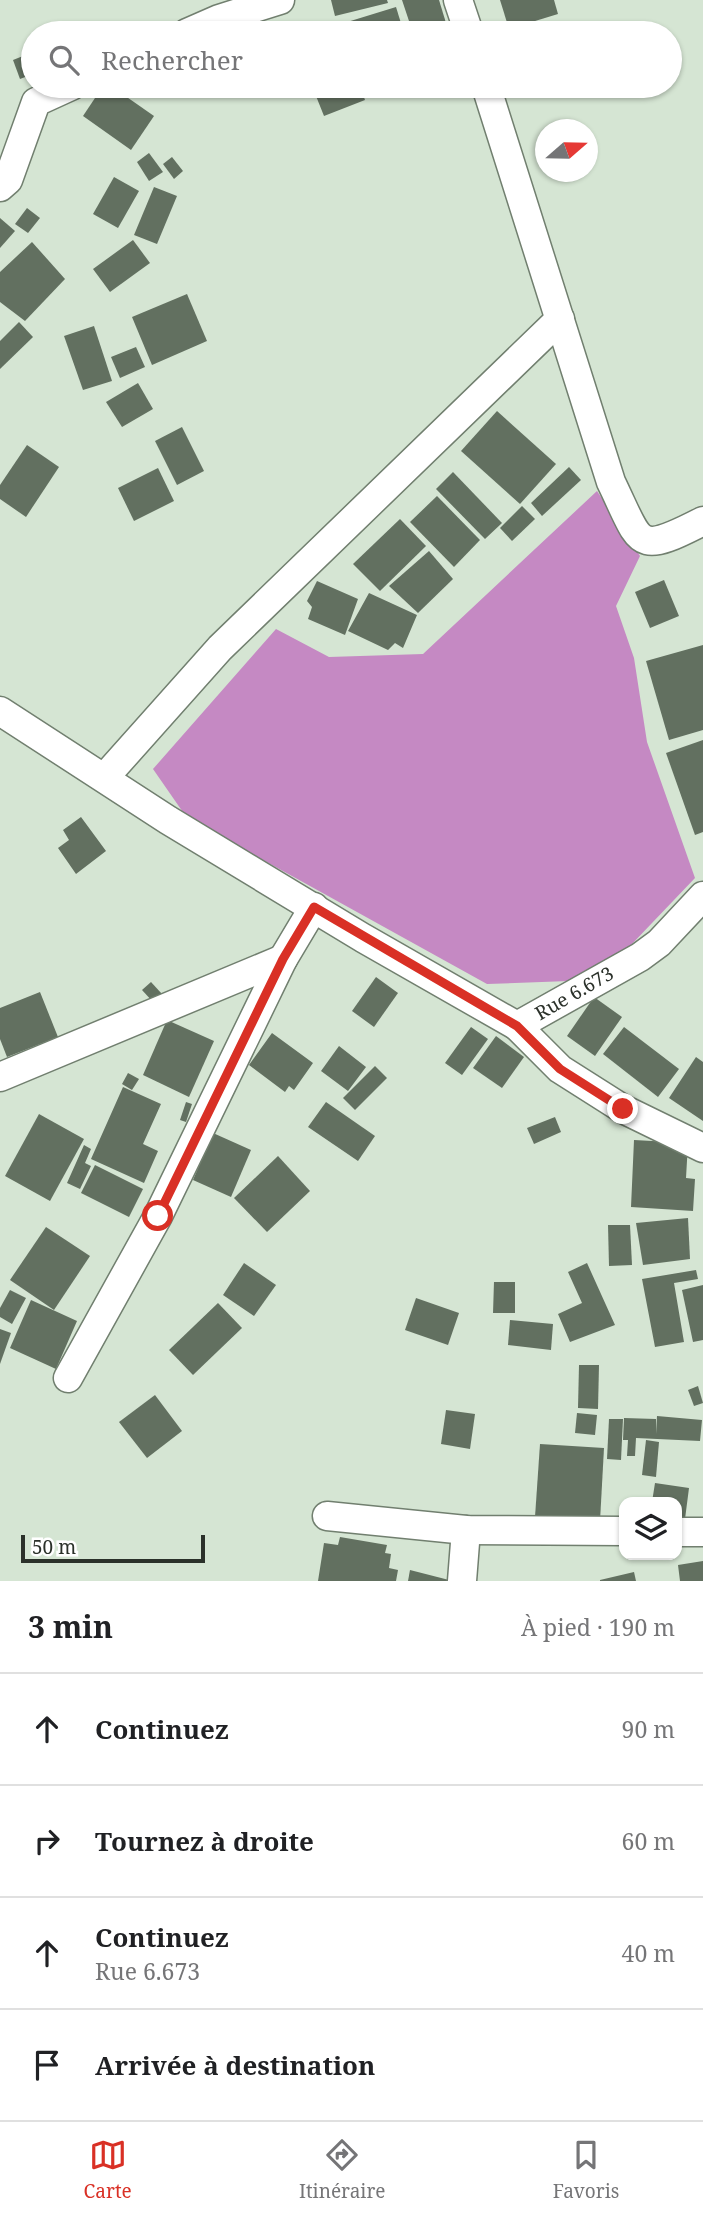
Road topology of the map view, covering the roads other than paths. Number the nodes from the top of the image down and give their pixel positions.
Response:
1 (280, 0) edge
2 (458, 0) edge
3 (214, 21) edge
4 (465, 21) edge
5 (45, 98) edge
6 (490, 98) edge
7 (0, 187) edge
8 (560, 318) junction
9 (703, 520) edge
10 (0, 710) edge
11 (105, 777) junction
12 (703, 896) edge
13 (314, 907) junction
14 (283, 959) junction
15 (517, 1026) junction
16 (0, 1077) edge
17 (703, 1148) edge
18 (68, 1378) dead end
19 (327, 1516) dead end
20 (466, 1530) junction
21 (619, 1531) edge
22 (682, 1532) edge
23 (703, 1532) edge
24 (462, 1581) edge

1 - 3 street
2 - 4 street
5 - 7 street
6 - 8 street
8 - 9 street
8 - 11 street
10 - 11 street
11 - 13 street
12 - 15 street, Rue 6.673
13 - 14 street
13 - 15 street
14 - 16 street
14 - 18 street
15 - 17 street, Rue 6.673
19 - 20 street
20 - 21 street
20 - 24 street
22 - 23 street

